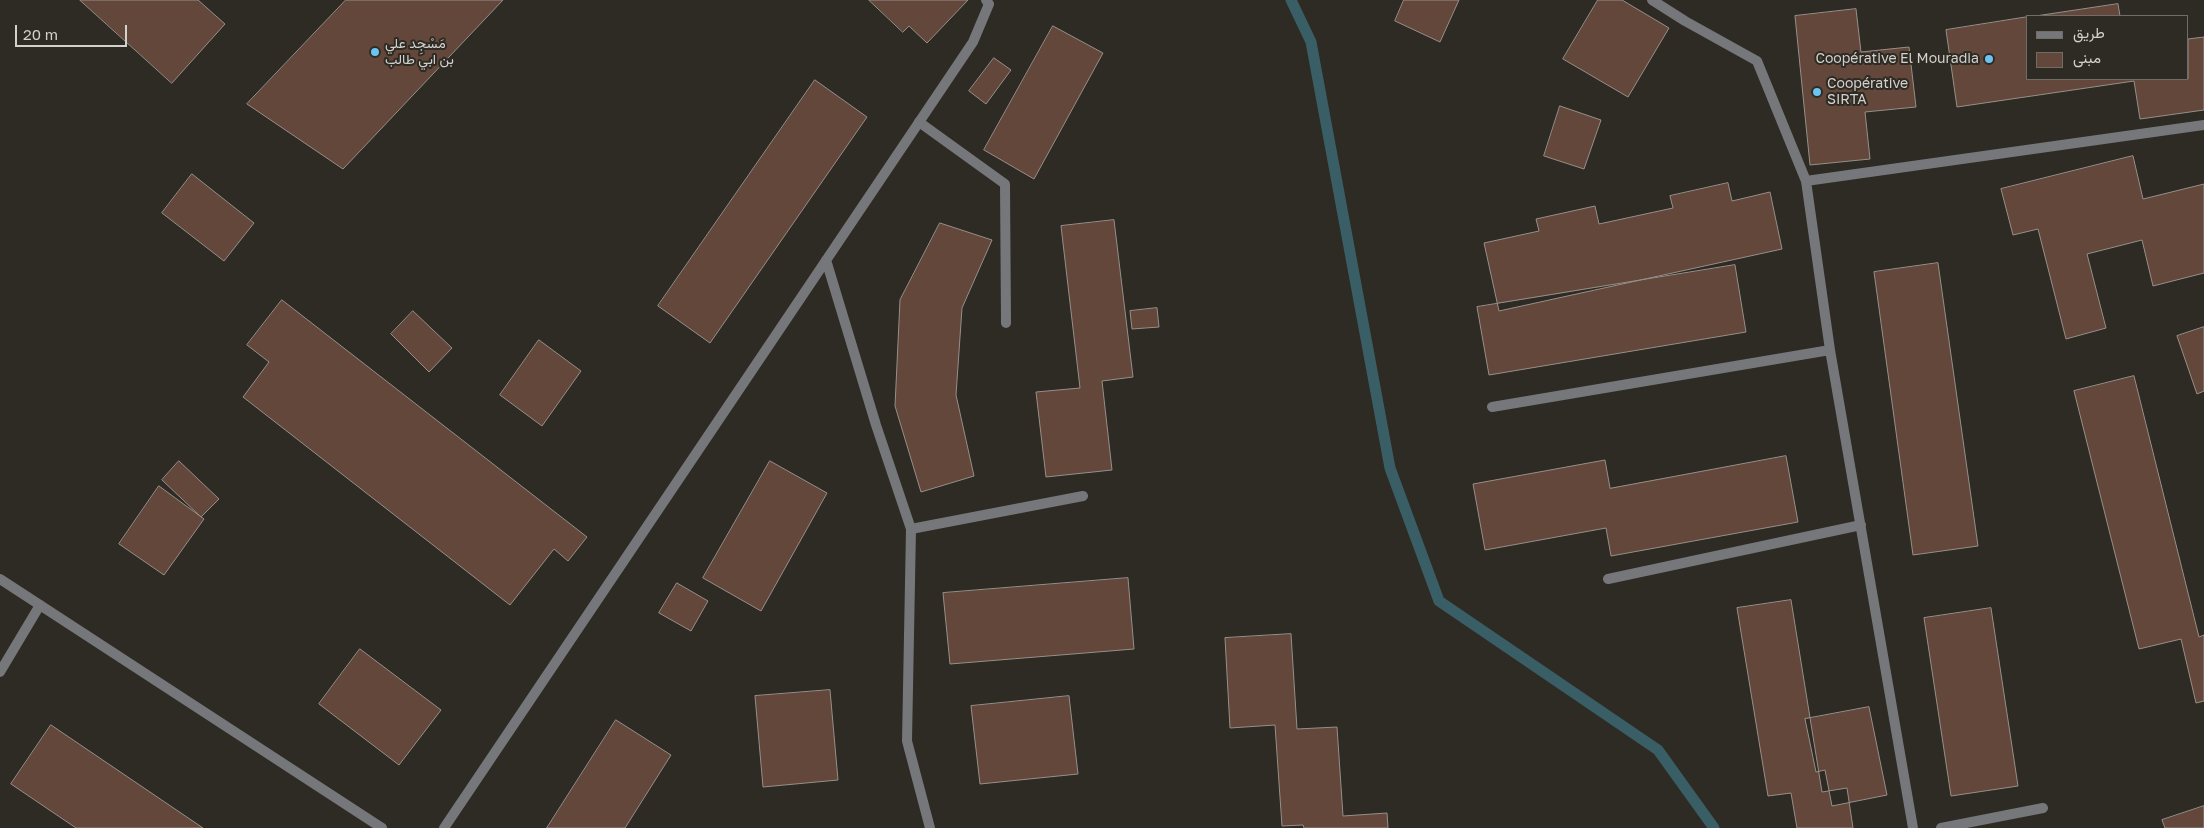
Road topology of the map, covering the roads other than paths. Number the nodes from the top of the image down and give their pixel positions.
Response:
1 (1652, 0) edge
2 (988, 1) edge
3 (919, 122) junction
4 (2204, 125) edge
5 (1806, 181) junction
6 (826, 260) junction
7 (1006, 323) dead end
8 (1830, 350) junction
9 (1492, 406) dead end
10 (1083, 496) dead end
11 (1861, 524) junction
12 (911, 528) junction
13 (0, 579) edge
14 (1608, 580) dead end
15 (40, 605) junction
16 (0, 672) edge
17 (2043, 808) dead end
18 (382, 828) edge
19 (444, 828) edge
20 (930, 828) edge
21 (1913, 828) edge
22 (1941, 828) edge

1 - 5 street
2 - 3 street
3 - 6 street
3 - 7 street
4 - 5 street
5 - 8 street
6 - 12 street
6 - 19 street
8 - 9 street
8 - 11 street
10 - 12 street
11 - 14 street
11 - 21 street
12 - 20 street
13 - 15 street
15 - 16 street
15 - 18 street
17 - 22 street

